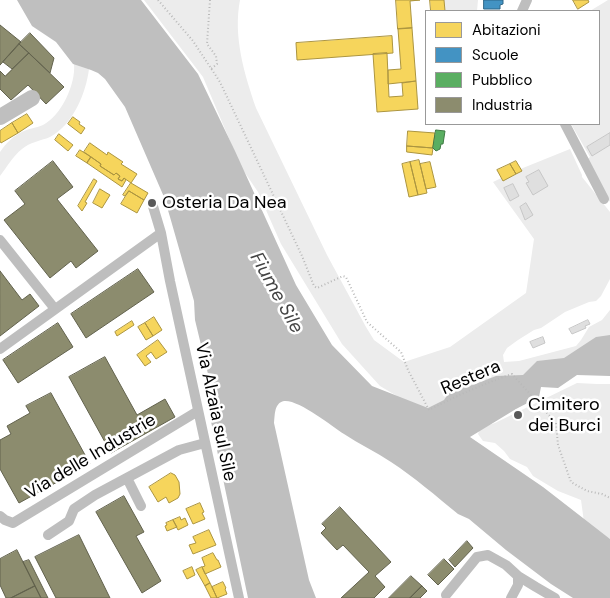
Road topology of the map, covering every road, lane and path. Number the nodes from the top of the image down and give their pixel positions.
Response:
1 (158, 0) edge
2 (210, 0) edge
3 (211, 69) junction
4 (566, 125) edge
5 (604, 199) dead end
6 (152, 203) dead end
7 (161, 233) junction
8 (0, 240) edge
9 (55, 309) junction
10 (0, 349) edge
11 (198, 411) junction
12 (205, 443) junction
13 (127, 478) junction
14 (610, 498) edge
15 (140, 506) dead end
16 (0, 516) edge
17 (48, 535) dead end
18 (518, 576) junction
19 (446, 595) dead end
20 (239, 598) edge
21 (511, 598) edge
22 (555, 598) edge

1 - 3 path
2 - 3 path
3 - 14 path, Restera
4 - 5 street
6 - 7 street, Via Alzaia sul Sile
7 - 9 street
7 - 11 street, Via Alzaia sul Sile
8 - 9 street
9 - 10 street
11 - 12 street, Via Alzaia sul Sile
11 - 16 street, Via delle Industrie
12 - 13 street
12 - 20 street, Via Alzaia sul Sile
13 - 15 street
13 - 17 street
18 - 19 street
18 - 21 street
18 - 22 street

